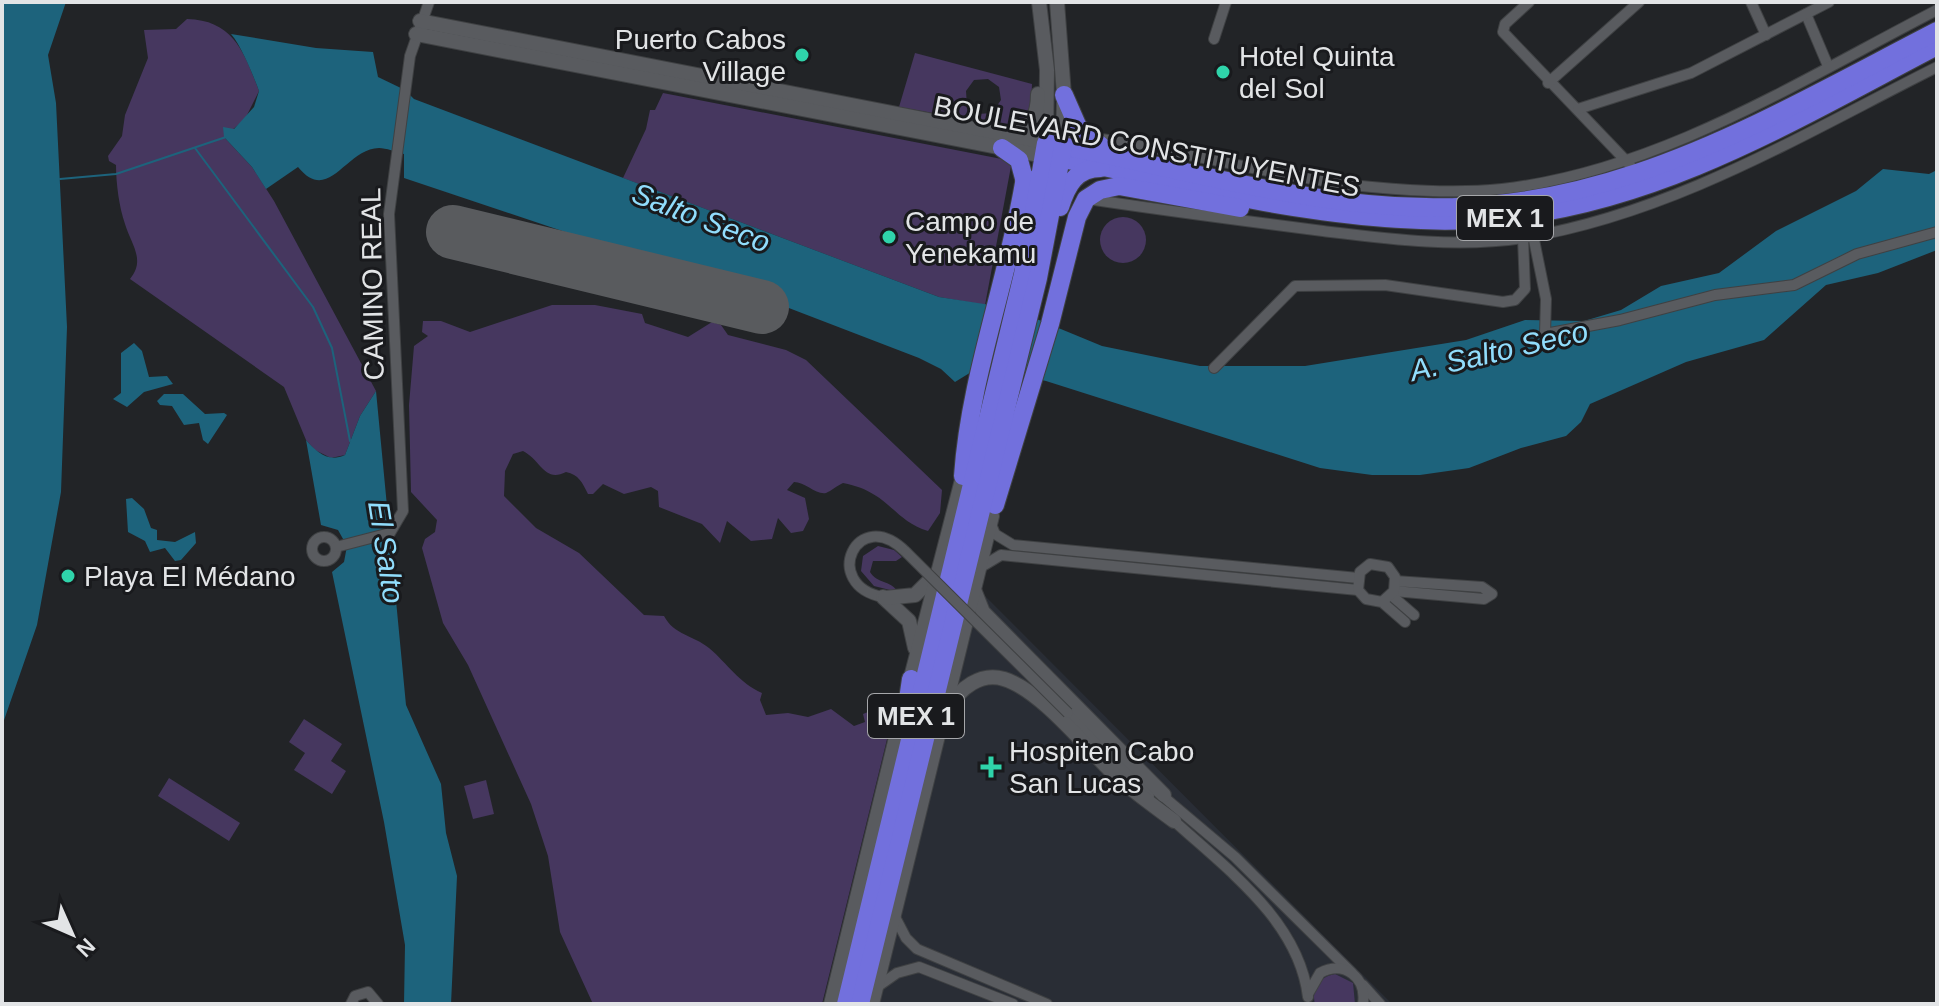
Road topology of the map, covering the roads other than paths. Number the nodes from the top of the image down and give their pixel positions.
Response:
1 (429, 2) edge
2 (1036, 2) edge
3 (1057, 2) edge
4 (1226, 2) edge
5 (1529, 2) edge
6 (1639, 2) edge
7 (1751, 2) edge
8 (1829, 2) edge
9 (1937, 10) edge
10 (1806, 14) junction
11 (418, 27) junction
12 (1937, 31) edge
13 (1766, 35) junction
14 (1214, 39) dead end
15 (1937, 46) edge
16 (1828, 66) junction
17 (1937, 67) edge
18 (1548, 83) junction
19 (1064, 95) junction
20 (1578, 109) junction
21 (1088, 137) junction
22 (1003, 141) junction
23 (1054, 151) junction
24 (1107, 160) junction
25 (1638, 174) junction
26 (1025, 177) junction
27 (1086, 199) junction
28 (1291, 207) junction
29 (1937, 232) edge
30 (1528, 236) junction
31 (1032, 267) junction
32 (1214, 368) dead end
33 (990, 431) junction
34 (963, 476) junction
35 (988, 480) junction
36 (991, 519) junction
37 (336, 547) dead end
38 (1163, 564) junction
39 (1300, 571) junction
40 (937, 572) junction
41 (1358, 578) junction
42 (977, 579) junction
43 (1300, 584) junction
44 (1358, 590) junction
45 (1391, 592) junction
46 (883, 597) junction
47 (1409, 618) dead end
48 (947, 654) junction
49 (913, 670) junction
50 (941, 722) junction
51 (1117, 762) junction
52 (1164, 795) junction
53 (1174, 821) junction
54 (890, 822) junction
55 (894, 915) junction
56 (1356, 977) junction
57 (877, 987) junction
58 (846, 1002) edge
59 (1309, 1002) edge
60 (351, 1004) edge
61 (378, 1004) edge
62 (872, 1004) edge
63 (1013, 1004) edge
64 (1047, 1004) edge
65 (1363, 1004) edge
66 (1380, 1004) edge

1 - 11 street, CAMINO REAL
2 - 22 main road
2 - 23 main road
3 - 19 main road
4 - 14 street
5 - 18 street
6 - 18 street
7 - 13 street
8 - 10 street
9 - 16 street
10 - 13 street
10 - 16 street
11 - 22 main road, BOULEVARD CONSTITUYENTES
11 - 37 street, CAMINO REAL
12 - 25 highway, BOULEVARD CONSTITUYENTES / MEX 1
13 - 20 street
15 - 25 highway, BOULEVARD CONSTITUYENTES / MEX 1
16 - 25 street
17 - 30 street
18 - 20 street
19 - 21 highway
19 - 23 main road
20 - 25 street
21 - 24 highway
21 - 25 street
22 - 23 main road, BOULEVARD CONSTITUYENTES
22 - 26 highway
23 - 24 highway, BOULEVARD CONSTITUYENTES / MEX 1
23 - 31 highway, MEX 1
24 - 25 highway, BOULEVARD CONSTITUYENTES / MEX 1
24 - 28 highway, BOULEVARD CONSTITUYENTES / MEX 1
24 - 31 highway, MEX 1
25 - 28 highway, BOULEVARD CONSTITUYENTES / MEX 1
26 - 31 highway
26 - 34 highway
27 - 28 highway
27 - 30 street
27 - 36 highway
29 - 30 street
30 - 32 street
31 - 33 highway, MEX 1
33 - 34 highway
33 - 35 highway, MEX 1
33 - 54 highway, MEX 1
34 - 40 main road
35 - 36 highway
35 - 48 highway, MEX 1
36 - 38 street
36 - 42 main road
38 - 39 street
38 - 42 street
38 - 43 street
39 - 41 street
39 - 43 street
40 - 46 main road
40 - 49 main road
41 - 44 street
41 - 45 street
42 - 50 main road
42 - 52 main road
43 - 44 street
44 - 45 street
45 - 45 street
45 - 47 street
46 - 49 main road
46 - 51 street, bridge
48 - 50 highway
48 - 58 highway, MEX 1
49 - 54 highway
49 - 58 main road
50 - 53 main road
50 - 55 main road
51 - 52 street
51 - 53 street
52 - 56 street
53 - 59 street
54 - 58 highway, MEX 1
55 - 57 main road
55 - 64 street
56 - 59 street
56 - 65 street
56 - 66 street
57 - 62 main road
57 - 63 street
60 - 61 street

